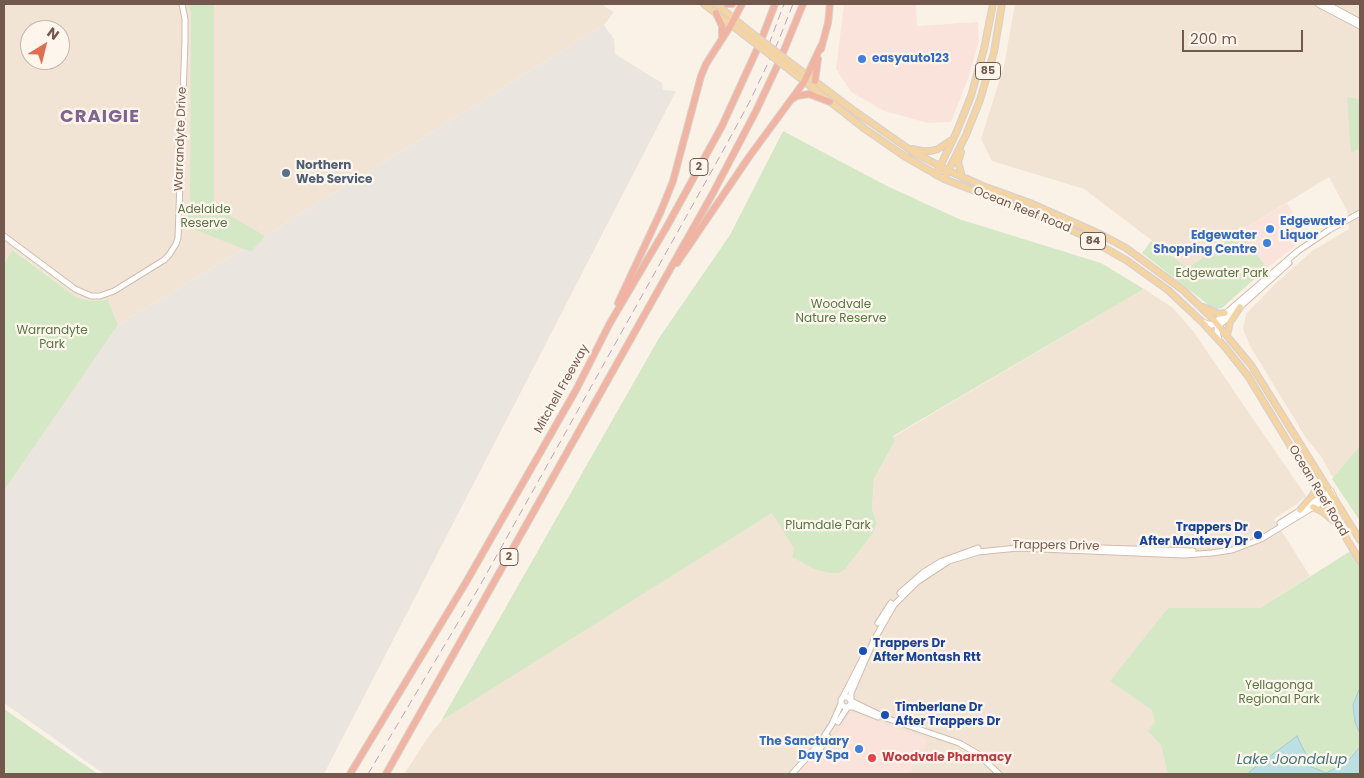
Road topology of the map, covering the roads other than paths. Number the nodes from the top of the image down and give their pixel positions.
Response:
1 (182, 4) edge
2 (704, 4) edge
3 (716, 4) edge
4 (727, 4) edge
5 (732, 4) edge
6 (742, 4) edge
7 (775, 4) edge
8 (803, 4) edge
9 (830, 4) edge
10 (993, 4) edge
11 (1002, 4) edge
12 (1318, 4) edge
13 (1327, 4) edge
14 (716, 13) junction
15 (733, 22) junction
16 (1360, 22) edge
17 (1360, 26) edge
18 (722, 36) junction
19 (752, 37) junction
20 (821, 46) junction
21 (806, 79) junction
22 (816, 81) junction
23 (791, 100) junction
24 (830, 102) junction
25 (957, 131) junction
26 (966, 135) junction
27 (905, 147) junction
28 (940, 166) junction
29 (948, 170) junction
30 (936, 175) junction
31 (962, 177) junction
32 (944, 179) junction
33 (1360, 213) edge
34 (1360, 217) edge
35 (4, 236) edge
36 (1146, 262) junction
37 (668, 273) junction
38 (1168, 290) junction
39 (1202, 306) junction
40 (1240, 306) junction
41 (1226, 314) junction
42 (1202, 322) junction
43 (610, 323) junction
44 (1218, 324) junction
45 (1227, 335) junction
46 (1219, 340) junction
47 (1316, 488) junction
48 (1332, 493) junction
49 (1323, 499) junction
50 (1313, 507) junction
51 (1300, 510) junction
52 (1340, 527) junction
53 (1360, 540) edge
54 (1360, 561) edge
55 (844, 698) junction
56 (851, 701) junction
57 (841, 704) junction
58 (847, 708) junction
59 (886, 718) junction
60 (350, 774) edge
61 (386, 774) edge
62 (793, 774) edge
63 (999, 774) edge

1 - 35 main road, Warrandyte Drive
2 - 14 main road, Ocean Reef Road / 84
3 - 15 main road, Ocean Reef Road / 84
4 - 5 highway
6 - 15 highway
7 - 43 highway, Mitchell Freeway / 2
8 - 37 highway, 2
9 - 20 highway
10 - 25 main road, 85
11 - 26 main road, 85
12 - 17 main road
13 - 16 main road
14 - 15 main road, Ocean Reef Road / 84
14 - 18 highway
15 - 18 highway
15 - 19 main road, Ocean Reef Road / 84
18 - 43 highway
19 - 21 main road, Ocean Reef Road / 84, bridge
19 - 21 main road, Ocean Reef Road / 84, bridge
20 - 21 highway
20 - 22 highway
21 - 22 main road, Ocean Reef Road / 84
21 - 23 highway
21 - 24 main road, Ocean Reef Road / 84
22 - 27 main road, Ocean Reef Road / 84
23 - 24 highway
23 - 37 highway
24 - 30 main road, Ocean Reef Road / 84
25 - 27 main road
25 - 28 main road, 85
26 - 29 main road, 85
26 - 31 main road
27 - 28 main road, Ocean Reef Road / 84
28 - 29 main road, Ocean Reef Road / 84
28 - 30 main road, 85
29 - 31 main road, Ocean Reef Road / 84
29 - 32 main road, 85
30 - 32 main road, Ocean Reef Road / 84
31 - 36 main road, Ocean Reef Road / 84
32 - 38 main road, Ocean Reef Road / 84
33 - 41 main road
34 - 40 main road
36 - 38 main road
36 - 39 main road, Ocean Reef Road / 84
37 - 61 highway, 2
38 - 42 main road, Ocean Reef Road / 84
39 - 41 main road
39 - 44 main road, Ocean Reef Road / 84
40 - 44 main road
40 - 45 main road
41 - 44 main road
42 - 44 main road
42 - 46 main road, Ocean Reef Road / 84
43 - 60 highway, Mitchell Freeway / 2
44 - 45 main road, Ocean Reef Road / 84
44 - 46 main road
45 - 48 main road, Ocean Reef Road / 84
46 - 47 main road, Ocean Reef Road / 84
47 - 49 main road, Ocean Reef Road / 84
47 - 51 main road
48 - 49 main road, Trappers Drive
48 - 53 main road, Ocean Reef Road / 84
49 - 50 main road, Trappers Drive
49 - 51 main road, Trappers Drive
49 - 52 main road, Ocean Reef Road / 84
50 - 52 main road
50 - 56 main road, Trappers Drive
51 - 55 main road, Trappers Drive
52 - 54 main road, Ocean Reef Road / 84
55 - 56 main road
55 - 57 main road
56 - 58 main road
56 - 59 main road
57 - 58 main road
57 - 62 main road
58 - 59 main road
58 - 62 main road
59 - 63 main road

